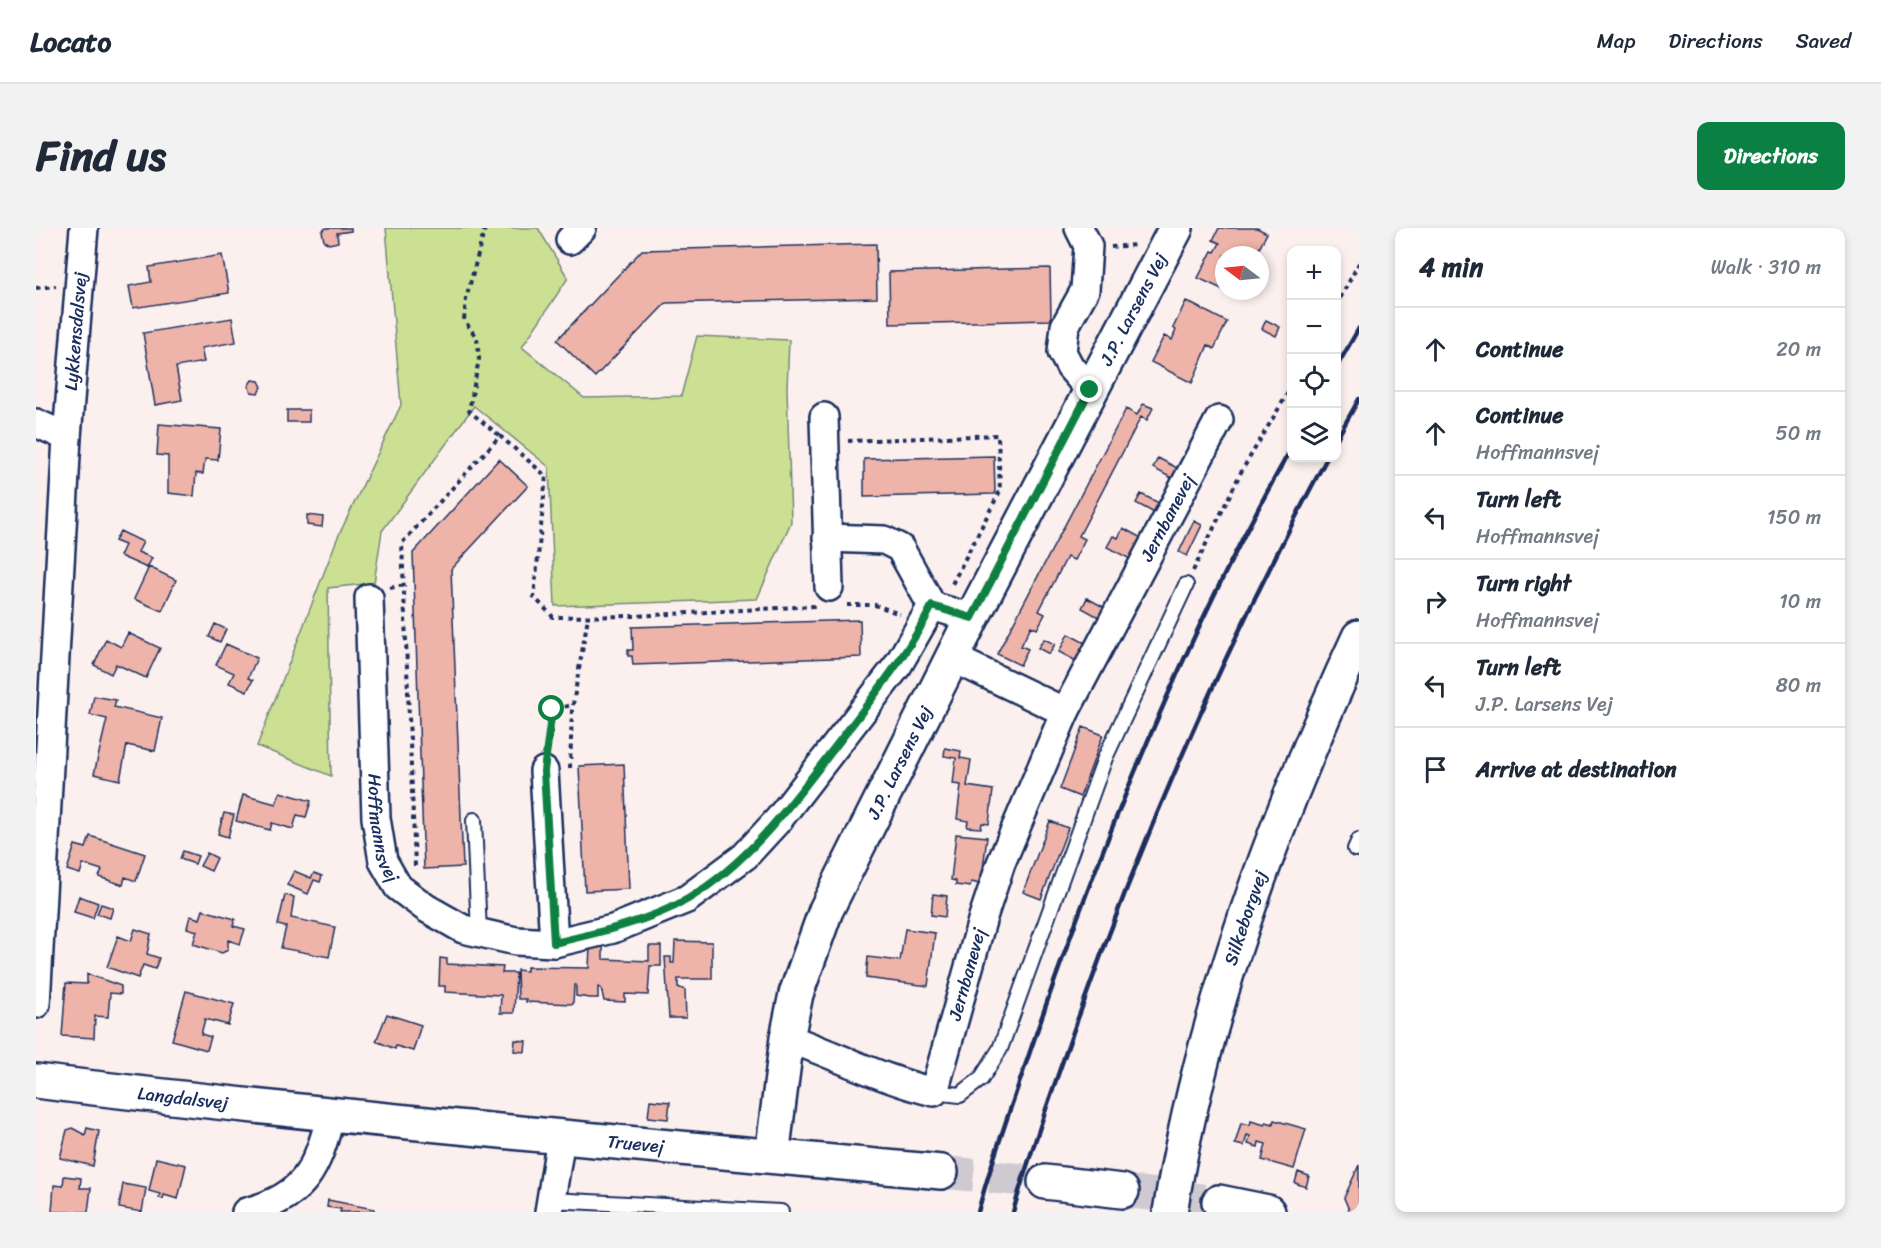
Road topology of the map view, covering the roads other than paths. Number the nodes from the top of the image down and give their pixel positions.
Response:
1 (84, 228) edge
2 (1079, 228) edge
3 (1168, 241) edge
4 (1090, 390) junction
5 (1219, 420) dead end
6 (36, 423) edge
7 (825, 429) road end
8 (67, 436) junction
9 (827, 538) junction
10 (1186, 585) road end
11 (369, 598) dead end
12 (828, 599) road end
13 (936, 607) junction
14 (972, 618) junction
15 (1359, 636) edge
16 (953, 658) junction
17 (1065, 712) junction
18 (544, 771) road end
19 (474, 820) dead end
20 (479, 933) junction
21 (554, 943) junction
22 (36, 1004) edge
23 (787, 1038) junction
24 (36, 1081) edge
25 (934, 1092) junction
26 (331, 1114) junction
27 (561, 1138) junction
28 (772, 1156) junction
29 (941, 1172) tunnel mouth
30 (1046, 1182) tunnel mouth
31 (1122, 1191) tunnel mouth
32 (550, 1206) edge
33 (1228, 1206) tunnel mouth
34 (695, 1209) edge
35 (246, 1212) edge
36 (781, 1212) edge
37 (1170, 1212) edge
38 (1268, 1212) edge

1 - 8 street, Lykkensdalsvej
2 - 4 street, J.P. Larsens Vej
3 - 4 street, J.P. Larsens Vej
4 - 14 street, J.P. Larsens Vej
5 - 17 street, Jernbanevej
6 - 8 street
7 - 9 street
8 - 22 street, Lykkensdalsvej
9 - 12 street
9 - 13 street
10 - 25 lane
11 - 20 street, Hoffmannsvej
13 - 14 street
13 - 21 street, Hoffmannsvej
14 - 16 street, J.P. Larsens Vej
15 - 37 street, Silkeborgvej
16 - 17 street
16 - 23 street, J.P. Larsens Vej
17 - 25 street, Jernbanevej
18 - 21 street
19 - 20 lane
20 - 21 street, Hoffmannsvej
23 - 25 street
23 - 28 street, J.P. Larsens Vej
24 - 26 street, Langdalsvej
26 - 27 street, Truevej
26 - 35 street
27 - 28 street, Truevej
27 - 32 street
28 - 29 street, Truevej
30 - 31 street
32 - 34 lane
33 - 38 street
34 - 36 lane

